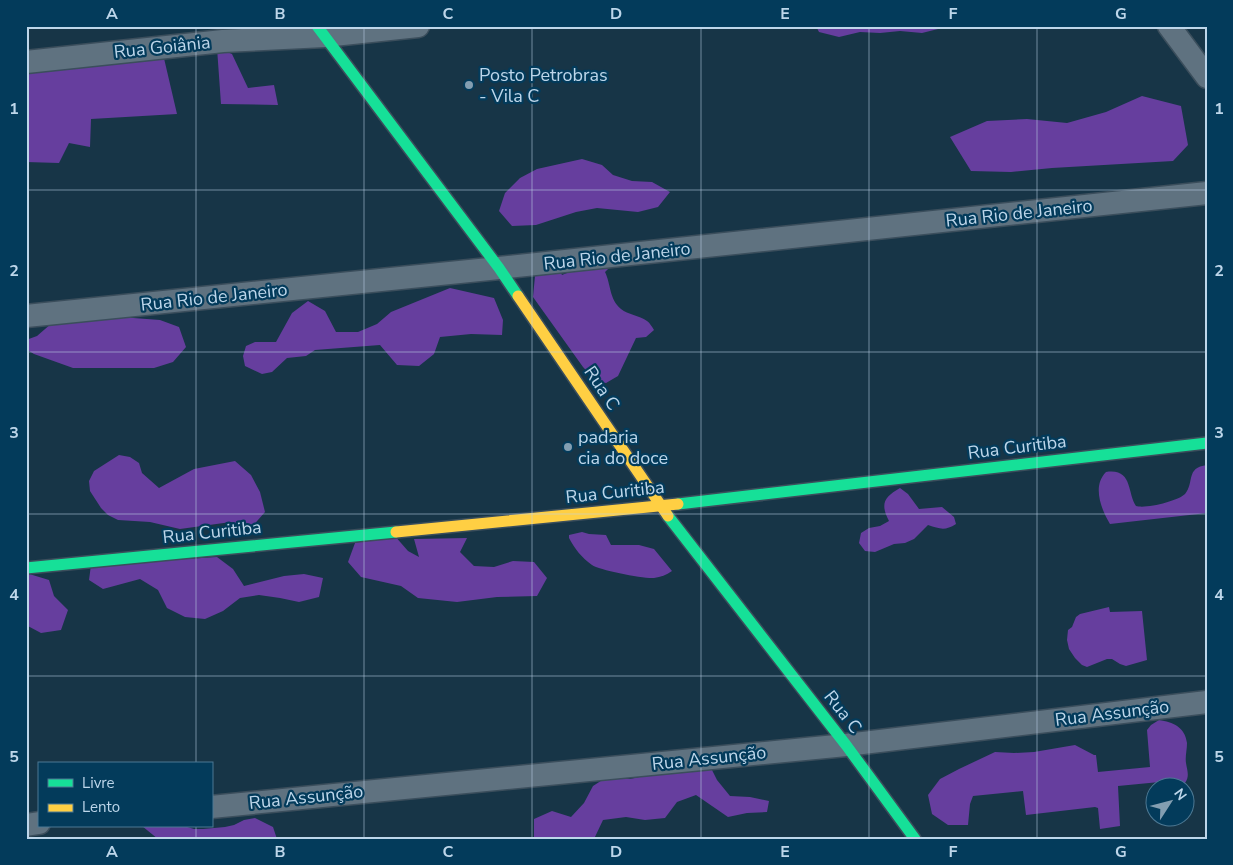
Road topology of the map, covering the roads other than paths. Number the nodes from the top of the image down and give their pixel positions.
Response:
1 (418, 26) edge
2 (1169, 26) edge
3 (320, 31) edge
4 (26, 62) edge
5 (1207, 77) edge
6 (1207, 193) edge
7 (498, 268) junction
8 (26, 316) edge
9 (1207, 442) edge
10 (661, 506) junction
11 (26, 568) edge
12 (1207, 702) edge
13 (846, 745) junction
14 (212, 806) edge
15 (915, 839) edge

1 - 3 street, Rua Goiânia
2 - 5 street
3 - 4 street, Rua Goiânia
3 - 7 street, Rua C
6 - 7 street, Rua Rio de Janeiro
7 - 8 street, Rua Rio de Janeiro
7 - 10 street, Rua C
9 - 10 street, Rua Curitiba
10 - 11 street, Rua Curitiba
10 - 13 street, Rua C
12 - 13 street, Rua Assunção
13 - 14 street, Rua Assunção
13 - 15 street, Rua C

